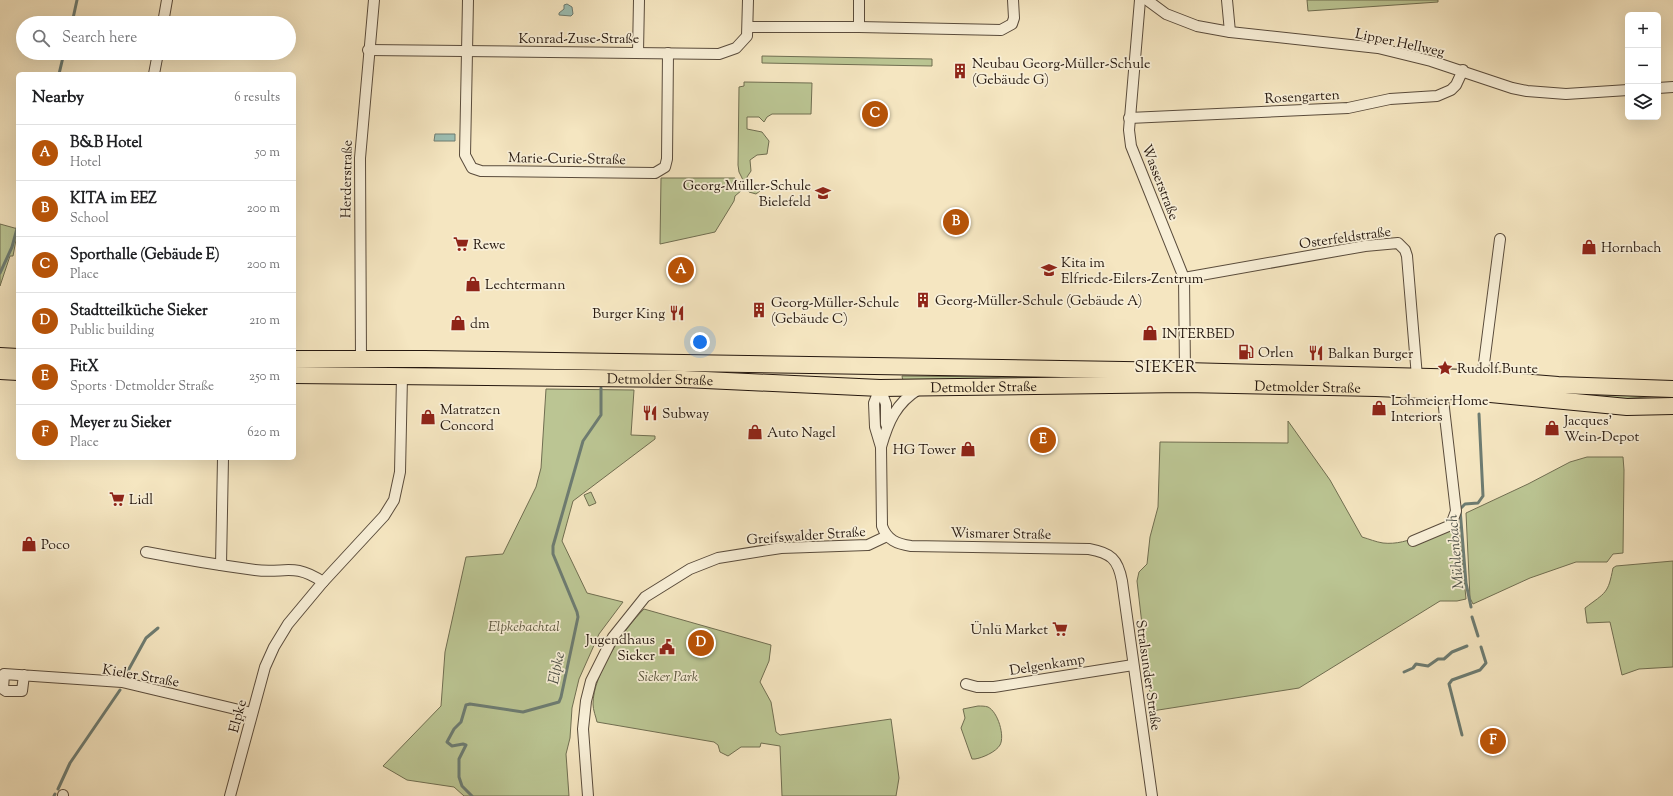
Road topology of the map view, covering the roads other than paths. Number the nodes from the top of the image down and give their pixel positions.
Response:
1 (167, 0) edge
2 (374, 0) edge
3 (468, 0) edge
4 (639, 0) edge
5 (748, 0) edge
6 (859, 0) edge
7 (1012, 0) edge
8 (1140, 0) edge
9 (1147, 0) edge
10 (1228, 0) edge
11 (164, 16) edge
12 (748, 27) junction
13 (859, 27) junction
14 (1230, 32) junction
15 (368, 50) junction
16 (468, 50) junction
17 (638, 52) junction
18 (668, 52) junction
19 (157, 60) edge
20 (1463, 70) junction
21 (154, 72) edge
22 (1673, 87) edge
23 (1661, 88) edge
24 (1625, 90) edge
25 (1129, 118) junction
26 (1500, 239) dead end
27 (1184, 278) junction
28 (0, 356) edge
29 (16, 357) edge
30 (296, 359) edge
31 (361, 359) junction
32 (402, 359) junction
33 (881, 365) junction
34 (560, 370) junction
35 (0, 371) edge
36 (1185, 371) junction
37 (16, 372) edge
38 (296, 375) edge
39 (360, 376) junction
40 (402, 376) junction
41 (1418, 377) junction
42 (1482, 379) junction
43 (924, 387) junction
44 (880, 388) junction
45 (1673, 389) edge
46 (1442, 391) junction
47 (1673, 406) edge
48 (886, 426) junction
49 (881, 447) junction
50 (223, 460) edge
51 (887, 536) junction
52 (1413, 541) dead end
53 (146, 552) dead end
54 (1115, 560) joint
55 (221, 565) junction
56 (323, 582) junction
57 (1133, 665) junction
58 (24, 675) dead end
59 (966, 684) dead end
60 (252, 713) junction
61 (230, 796) edge
62 (588, 796) edge
63 (1152, 796) edge

1 - 11 street
2 - 15 street, Herderstraße
3 - 16 street
4 - 17 street
5 - 12 street, Konrad-Zuse-Straße
6 - 13 street
7 - 13 street
8 - 25 street, Wasserstraße
9 - 14 street, Lipper Hellweg
10 - 14 street
12 - 13 street
12 - 18 street, Konrad-Zuse-Straße
14 - 20 street, Lipper Hellweg
15 - 16 street, Konrad-Zuse-Straße
15 - 31 street, Herderstraße
16 - 17 street, Konrad-Zuse-Straße
16 - 18 street, Marie-Curie-Straße
17 - 18 street, Konrad-Zuse-Straße
19 - 21 street
20 - 24 street, Lipper Hellweg
20 - 25 street, Rosengarten
22 - 23 street
25 - 27 street, Wasserstraße
26 - 42 street
27 - 36 street, Wasserstraße
27 - 41 street, Osterfeldstraße
28 - 29 main road
30 - 31 main road, Detmolder Straße
31 - 32 main road, Detmolder Straße
31 - 39 main road
32 - 34 main road, Detmolder Straße
32 - 40 main road
33 - 34 main road, Detmolder Straße
33 - 36 main road, Detmolder Straße
33 - 44 main road
34 - 40 main road, Detmolder Straße
34 - 44 main road, Detmolder Straße
35 - 37 main road
36 - 41 main road, Detmolder Straße
38 - 39 main road, Detmolder Straße
39 - 40 main road, Detmolder Straße
40 - 56 street, Elpke
41 - 42 main road, Detmolder Straße
42 - 45 main road, Detmolder Straße
43 - 44 main road, Detmolder Straße
43 - 46 main road, Detmolder Straße
43 - 48 street, Greifswalder Straße
44 - 48 street, Greifswalder Straße
44 - 49 street, Greifswalder Straße
46 - 47 main road, Detmolder Straße
46 - 52 street
48 - 49 street, Greifswalder Straße
49 - 51 street, Greifswalder Straße
50 - 55 street
51 - 54 street, Wismarer Straße
51 - 62 street, Greifswalder Straße
53 - 55 street
54 - 57 street, Stralsunder Straße
55 - 56 street
56 - 60 street, Elpke
57 - 59 street, Delgenkamp
57 - 63 street, Stralsunder Straße
58 - 60 street, Kieler Straße
60 - 61 street, Elpke

